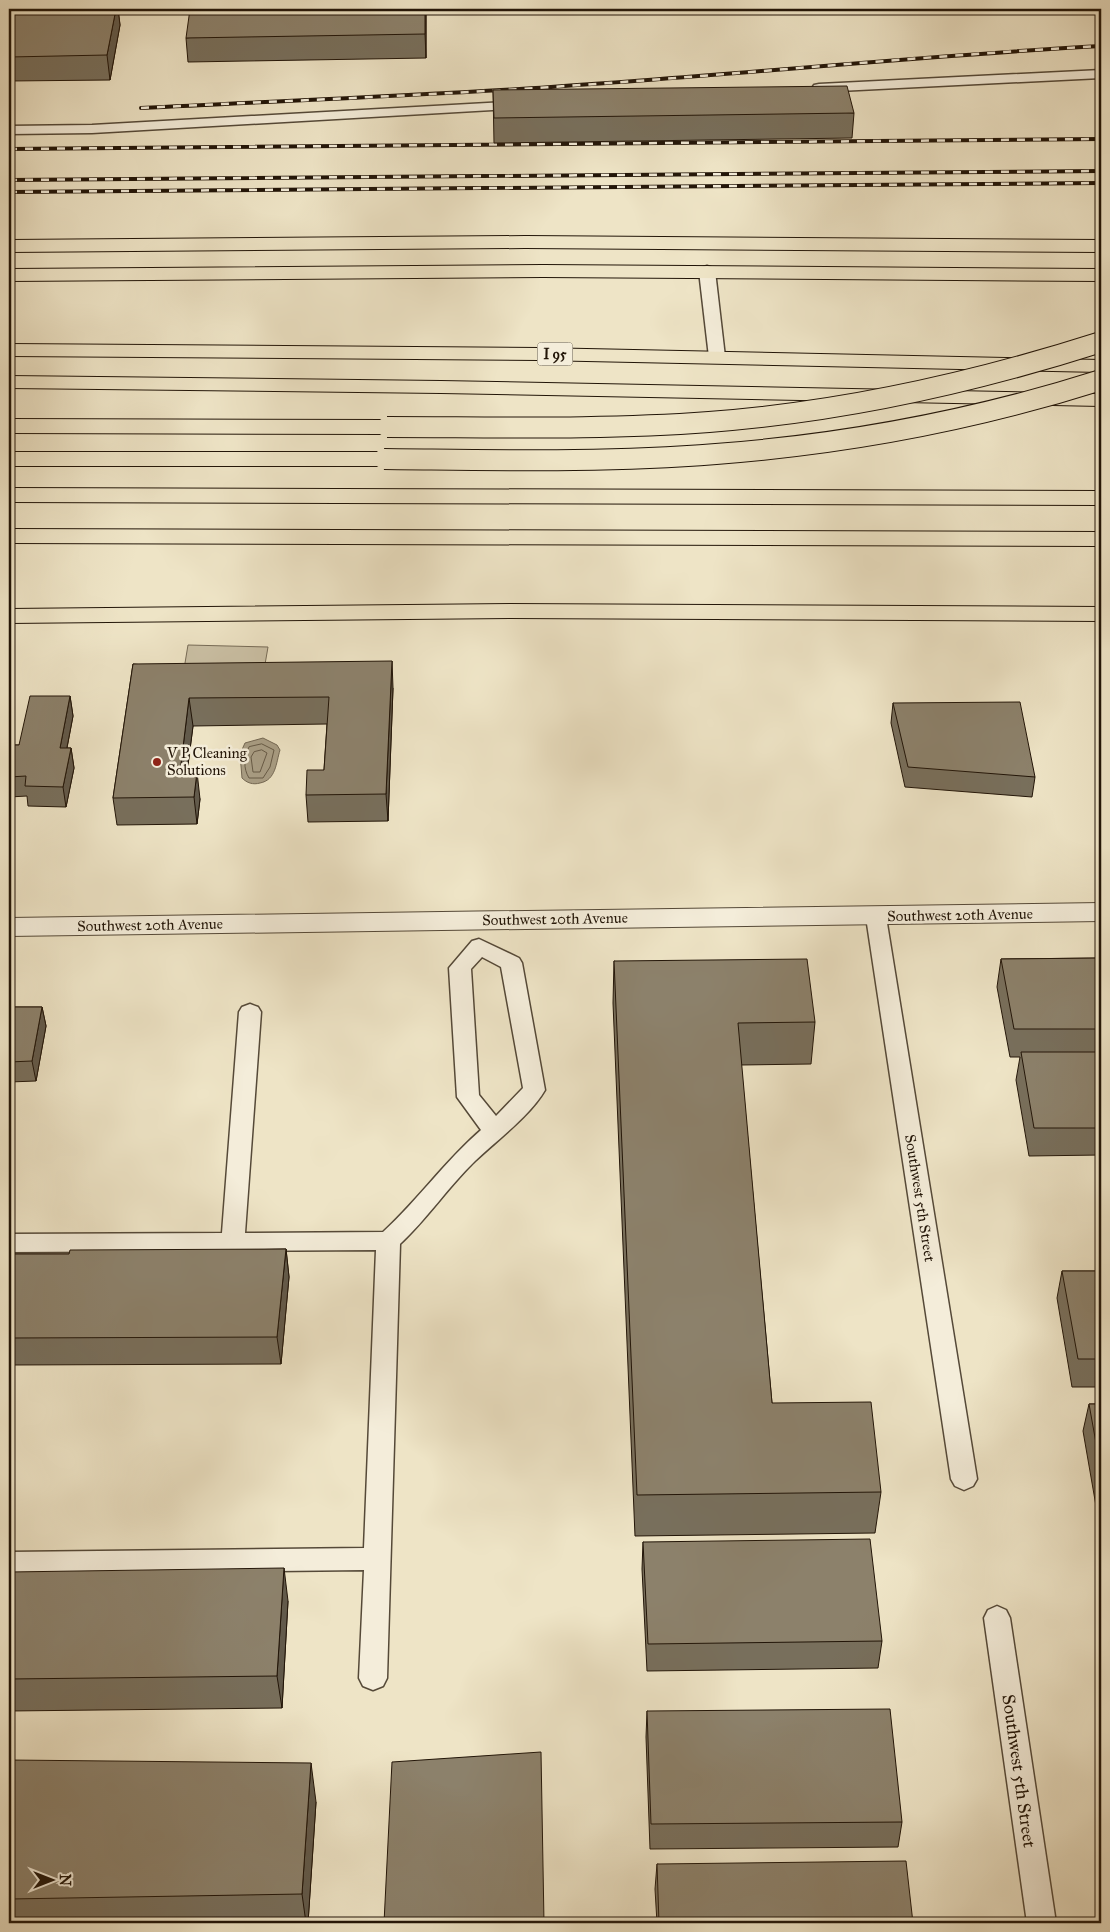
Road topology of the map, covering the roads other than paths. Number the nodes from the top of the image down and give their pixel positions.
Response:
1 (1101, 74) edge
2 (805, 89) edge
3 (538, 104) edge
4 (9, 130) edge
5 (9, 246) edge
6 (1101, 246) edge
7 (707, 271) junction
8 (9, 275) edge
9 (1101, 275) edge
10 (1101, 342) edge
11 (9, 350) edge
12 (717, 357) junction
13 (1101, 366) edge
14 (1101, 380) edge
15 (9, 382) edge
16 (1101, 400) edge
17 (9, 426) edge
18 (9, 459) edge
19 (9, 495) edge
20 (1101, 498) edge
21 (9, 536) edge
22 (1101, 539) edge
23 (1101, 614) edge
24 (9, 616) edge
25 (1101, 912) edge
26 (876, 916) junction
27 (486, 920) junction
28 (9, 927) edge
29 (479, 946) junction
30 (250, 1012) dead end
31 (495, 1131) junction
32 (233, 1241) junction
33 (388, 1241) junction
34 (9, 1243) edge
35 (964, 1479) dead end
36 (377, 1559) junction
37 (9, 1563) edge
38 (997, 1618) dead end
39 (373, 1678) dead end
40 (1042, 1923) edge

1 - 2 lane
3 - 4 lane
5 - 6 highway
7 - 8 highway
7 - 9 highway
7 - 12 lane
10 - 17 highway, bridge
11 - 12 highway, I 95
12 - 13 highway, I 95
14 - 18 highway, bridge
15 - 16 highway
19 - 20 highway
21 - 22 highway
23 - 24 highway
25 - 26 street, Southwest 20th Avenue
26 - 27 street, Southwest 20th Avenue
26 - 35 lane, Southwest 5th Street
27 - 28 street, Southwest 20th Avenue
27 - 29 lane
29 - 31 lane
29 - 31 lane
30 - 32 lane
31 - 33 lane
32 - 33 lane
32 - 34 lane
33 - 36 lane
36 - 37 lane
36 - 39 lane
38 - 40 lane, Southwest 5th Street

